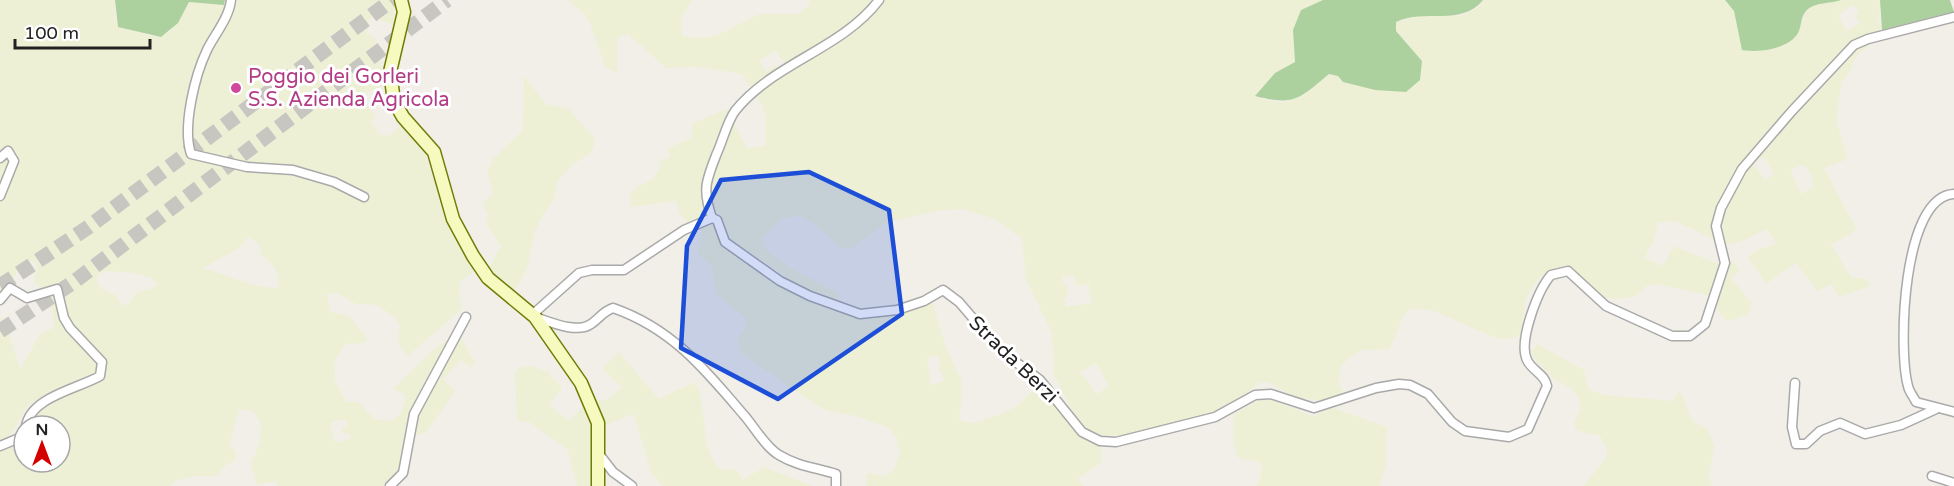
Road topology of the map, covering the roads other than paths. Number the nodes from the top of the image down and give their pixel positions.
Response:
1 (231, 0) edge
2 (401, 0) edge
3 (879, 0) edge
4 (1954, 17) edge
5 (0, 158) edge
6 (1954, 194) edge
7 (0, 196) edge
8 (363, 197) dead end
9 (712, 218) junction
10 (0, 300) edge
11 (534, 316) junction
12 (466, 317) dead end
13 (1795, 383) dead end
14 (1936, 408) junction
15 (1954, 412) edge
16 (32, 414) edge
17 (598, 454) junction
18 (1932, 476) dead end
19 (1954, 483) edge
20 (390, 486) edge
21 (598, 486) edge
22 (632, 486) edge
23 (836, 486) edge

1 - 8 street
2 - 11 main road
3 - 9 street, Strada Berzi
4 - 9 street, Strada Berzi
5 - 7 street
6 - 14 street
9 - 11 street
10 - 16 street
11 - 17 main road
11 - 23 street
12 - 20 street
13 - 14 street
14 - 15 street
17 - 21 main road
17 - 22 street
18 - 19 street

